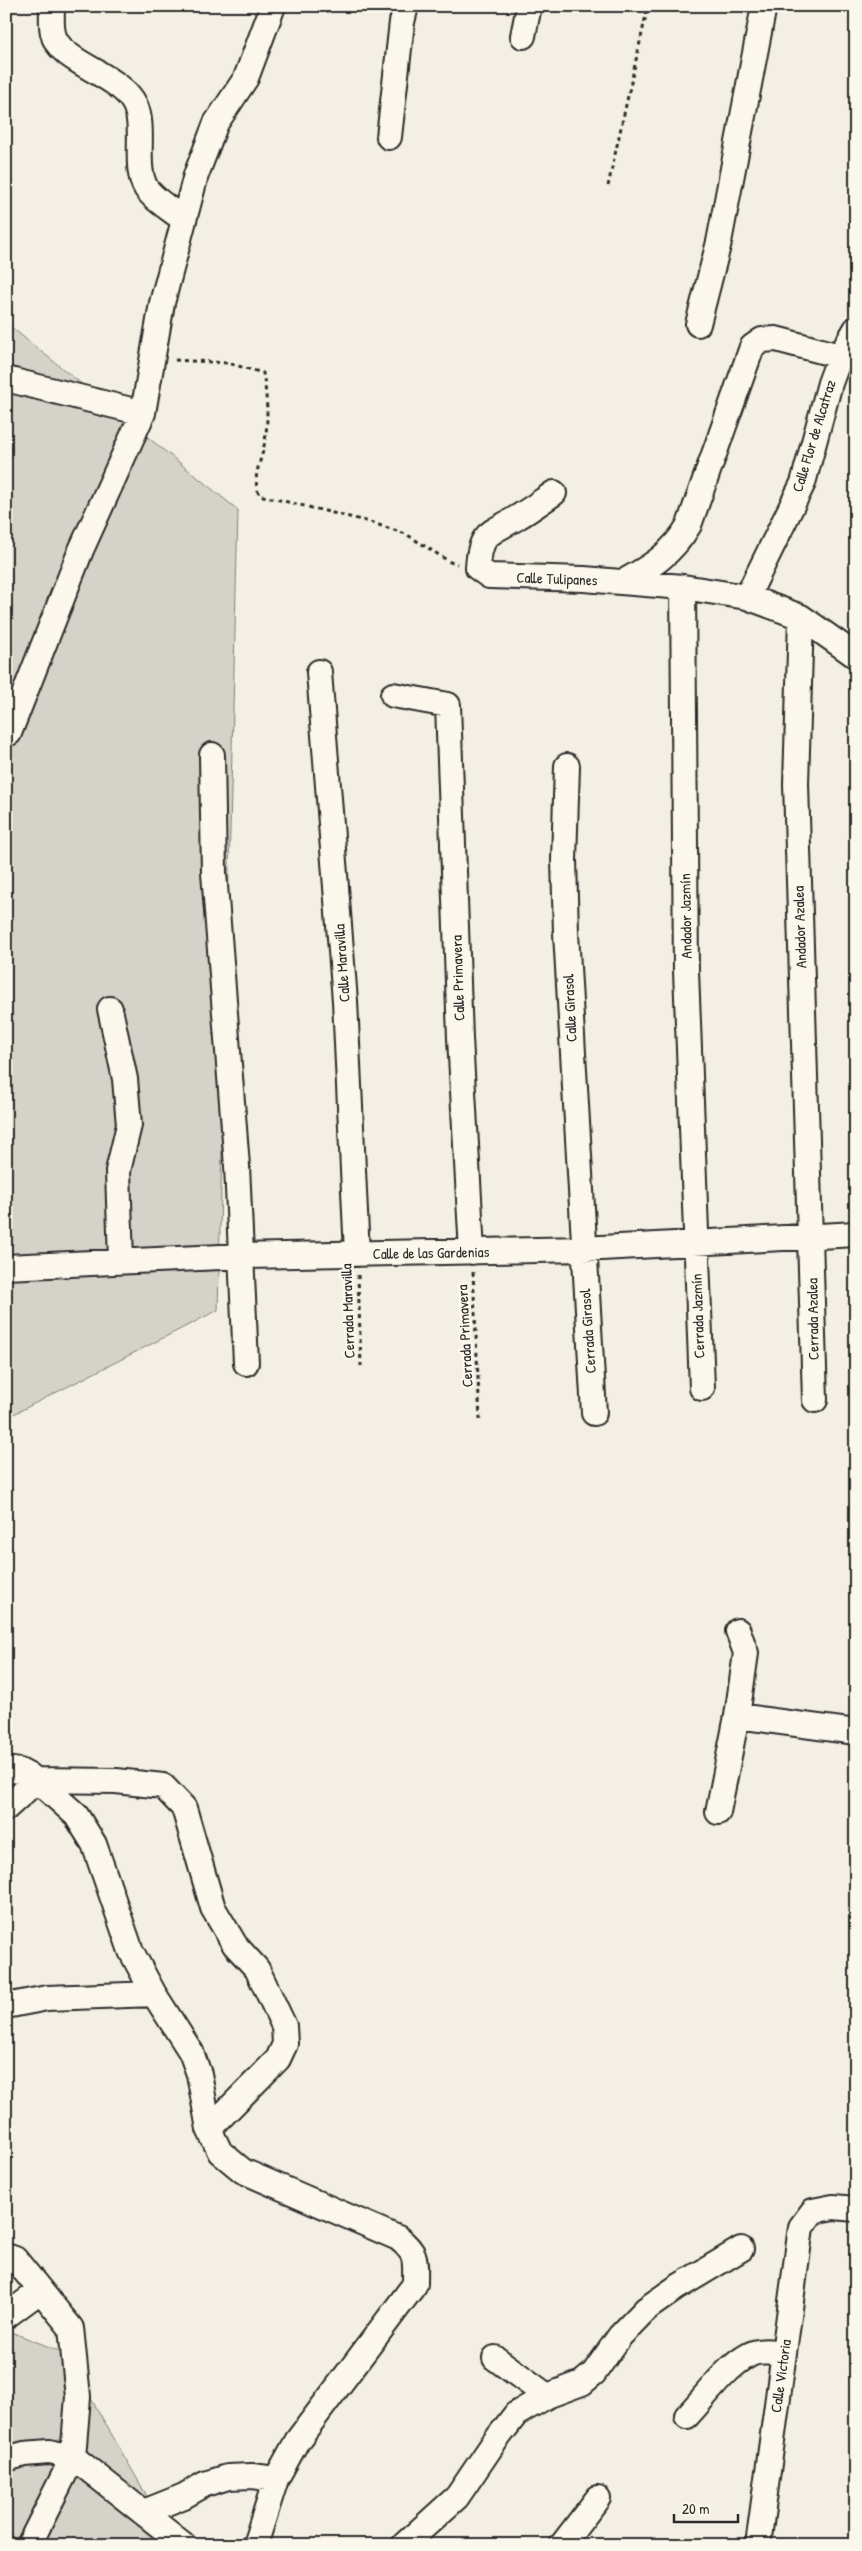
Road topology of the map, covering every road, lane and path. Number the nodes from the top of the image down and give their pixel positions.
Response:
1 (52, 6) edge
2 (274, 6) edge
3 (406, 6) edge
4 (529, 6) edge
5 (648, 6) edge
6 (764, 6) edge
7 (523, 36) dead end
8 (389, 137) dead end
9 (608, 186) dead end
10 (184, 220) junction
11 (698, 324) dead end
12 (856, 328) edge
13 (840, 356) junction
14 (154, 358) junction
15 (6, 379) edge
16 (143, 413) junction
17 (554, 493) dead end
18 (478, 568) junction
19 (623, 582) junction
20 (683, 587) junction
21 (747, 597) junction
22 (801, 617) junction
23 (856, 656) edge
24 (319, 672) dead end
25 (393, 695) dead end
26 (9, 733) dead end
27 (212, 755) dead end
28 (567, 766) dead end
29 (110, 1009) dead end
30 (856, 1234) edge
31 (812, 1237) junction
32 (695, 1244) junction
33 (583, 1249) junction
34 (472, 1252) junction
35 (357, 1254) junction
36 (242, 1256) junction
37 (121, 1262) junction
38 (6, 1268) edge
39 (246, 1362) dead end
40 (361, 1366) dead end
41 (702, 1388) dead end
42 (815, 1400) dead end
43 (594, 1413) dead end
44 (480, 1420) dead end
45 (738, 1631) dead end
46 (737, 1716) junction
47 (856, 1732) edge
48 (6, 1769) edge
49 (37, 1780) junction
50 (6, 1808) edge
51 (718, 1812) dead end
52 (154, 1994) junction
53 (6, 2006) edge
54 (209, 2129) junction
55 (856, 2209) edge
56 (741, 2248) dead end
57 (6, 2256) edge
58 (40, 2291) junction
59 (6, 2316) edge
60 (784, 2353) junction
61 (495, 2358) dead end
62 (548, 2396) junction
63 (687, 2416) dead end
64 (73, 2457) junction
65 (6, 2459) edge
66 (276, 2479) junction
67 (598, 2498) dead end
68 (144, 2512) junction
69 (29, 2545) edge
70 (184, 2545) edge
71 (255, 2545) edge
72 (404, 2545) edge
73 (562, 2545) edge
74 (758, 2545) edge

1 - 10 street
2 - 10 street
3 - 8 street
4 - 7 street
5 - 9 path
6 - 11 street
10 - 14 street
12 - 13 street, Calle Flor de Alcatraz
13 - 19 street
13 - 21 street, Calle Flor de Alcatraz
14 - 16 street
14 - 18 path
15 - 16 street
16 - 26 street
17 - 18 street
18 - 19 street, Calle Tulipanes
19 - 20 street, Calle Tulipanes
20 - 21 street, Calle Tulipanes
20 - 32 street, Andador Jazmín
21 - 22 street, Calle Tulipanes
22 - 23 street, Calle Tulipanes
22 - 31 street, Andador Azalea
24 - 35 street, Calle Maravilla
25 - 34 street, Calle Primavera
27 - 36 street
28 - 33 street, Calle Girasol
29 - 37 street
30 - 31 street, Calle de las Gardenias
31 - 32 street, Calle de las Gardenias
31 - 42 street, Cerrada Azalea
32 - 33 street, Calle de las Gardenias
32 - 41 street, Cerrada Jazmín
33 - 34 street, Calle de las Gardenias
33 - 43 street, Cerrada Girasol
34 - 35 street, Calle de las Gardenias
34 - 44 path, Cerrada Primavera
35 - 36 street, Calle de las Gardenias
35 - 40 path, Cerrada Maravilla
36 - 37 street, Calle de las Gardenias
36 - 39 street
37 - 38 street, Calle de las Gardenias
45 - 46 street
46 - 47 street
46 - 51 street
48 - 49 street
49 - 50 street
49 - 52 street
49 - 54 street
52 - 53 street
52 - 54 street
54 - 66 street
55 - 60 street, Calle Victoria
56 - 62 street
57 - 58 street
58 - 59 street
58 - 64 street
60 - 63 street
60 - 74 street, Calle Victoria
61 - 62 street
62 - 72 street
64 - 65 street
64 - 68 street
64 - 69 street
66 - 68 street
66 - 71 street
67 - 73 street
68 - 70 street

